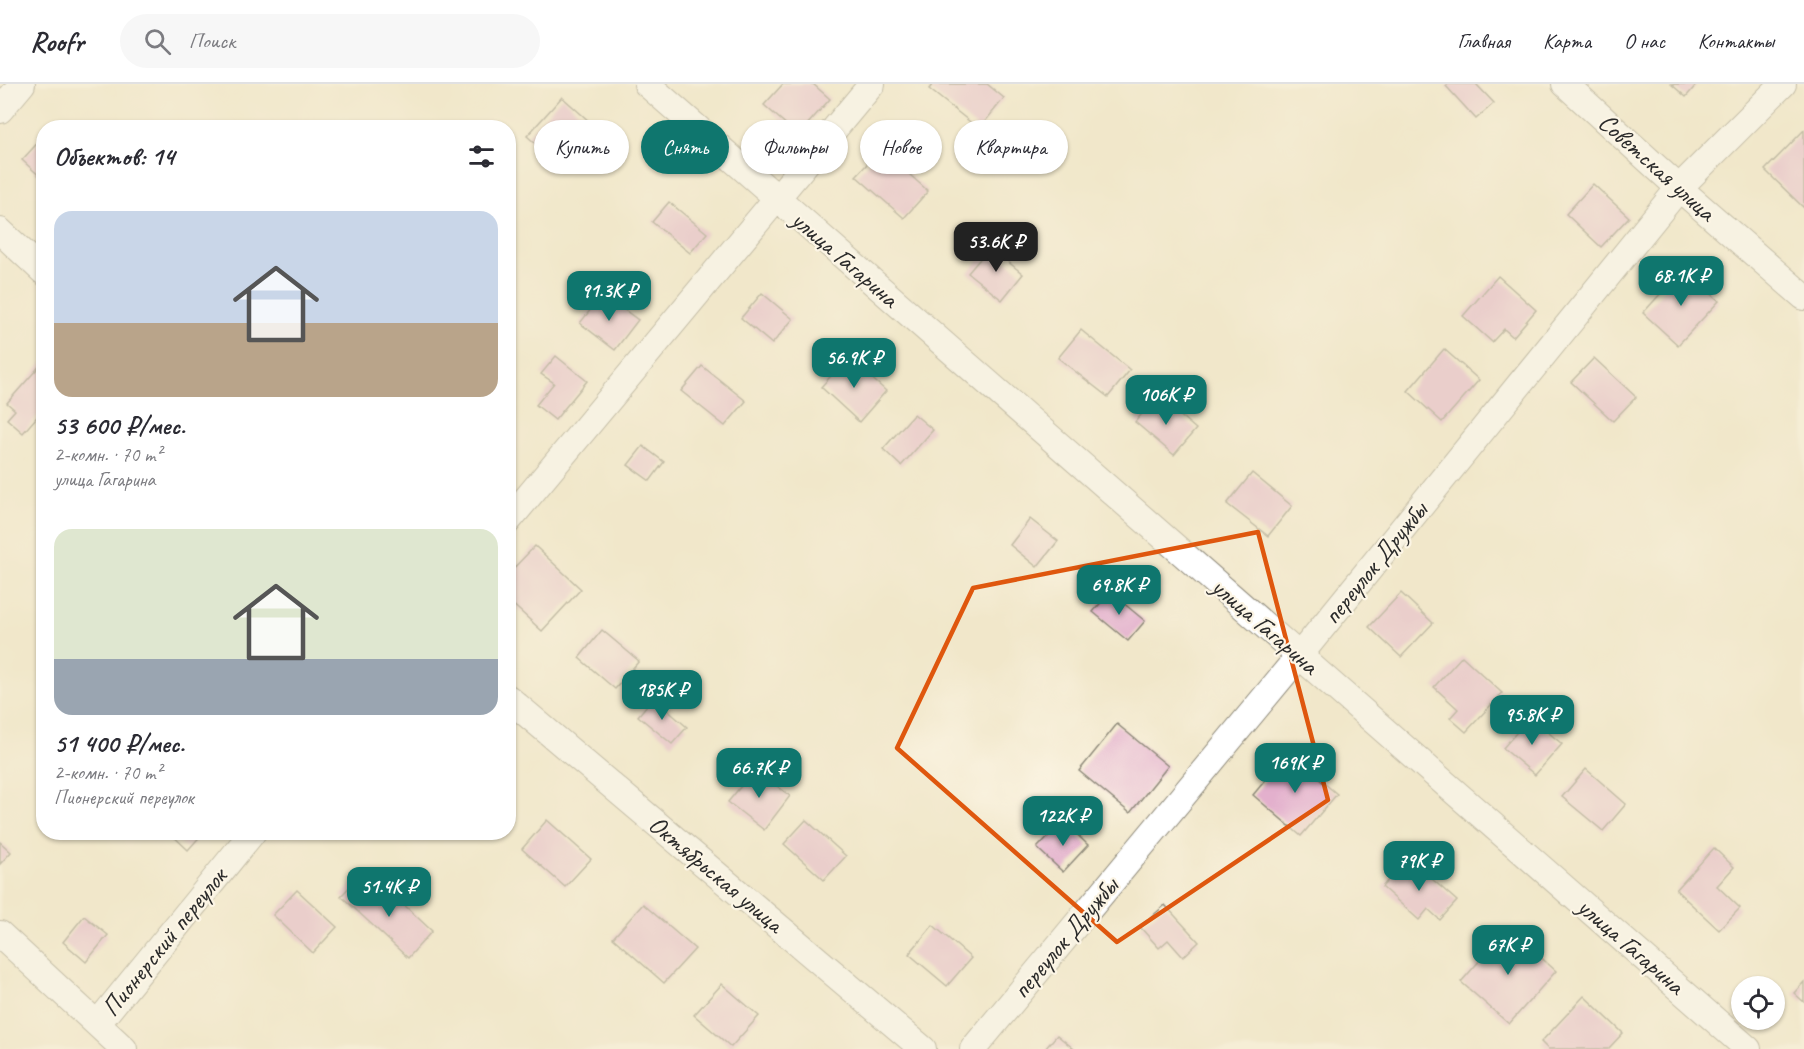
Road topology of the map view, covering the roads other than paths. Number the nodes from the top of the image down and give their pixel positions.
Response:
1 (22, 84) edge
2 (646, 84) edge
3 (872, 84) edge
4 (1564, 84) edge
5 (1783, 84) edge
6 (0, 110) edge
7 (1679, 188) junction
8 (776, 198) junction
9 (0, 231) edge
10 (36, 265) edge
11 (1804, 297) edge
12 (516, 511) edge
13 (1299, 656) junction
14 (516, 705) edge
15 (247, 840) edge
16 (0, 934) edge
17 (98, 1023) junction
18 (124, 1049) edge
19 (923, 1049) edge
20 (973, 1049) edge
21 (1748, 1049) edge

1 - 6 street
2 - 8 street, улица Гагарина
3 - 8 street
4 - 7 street, Советская улица
5 - 7 street, переулок Дружбы
7 - 11 street, Советская улица
7 - 13 street, переулок Дружбы
8 - 12 street
8 - 13 street, улица Гагарина
9 - 10 street
13 - 20 street, переулок Дружбы
13 - 21 street, улица Гагарина
14 - 19 street, Октябрьская улица
15 - 17 street, Пионерский переулок
16 - 17 street
17 - 18 street

